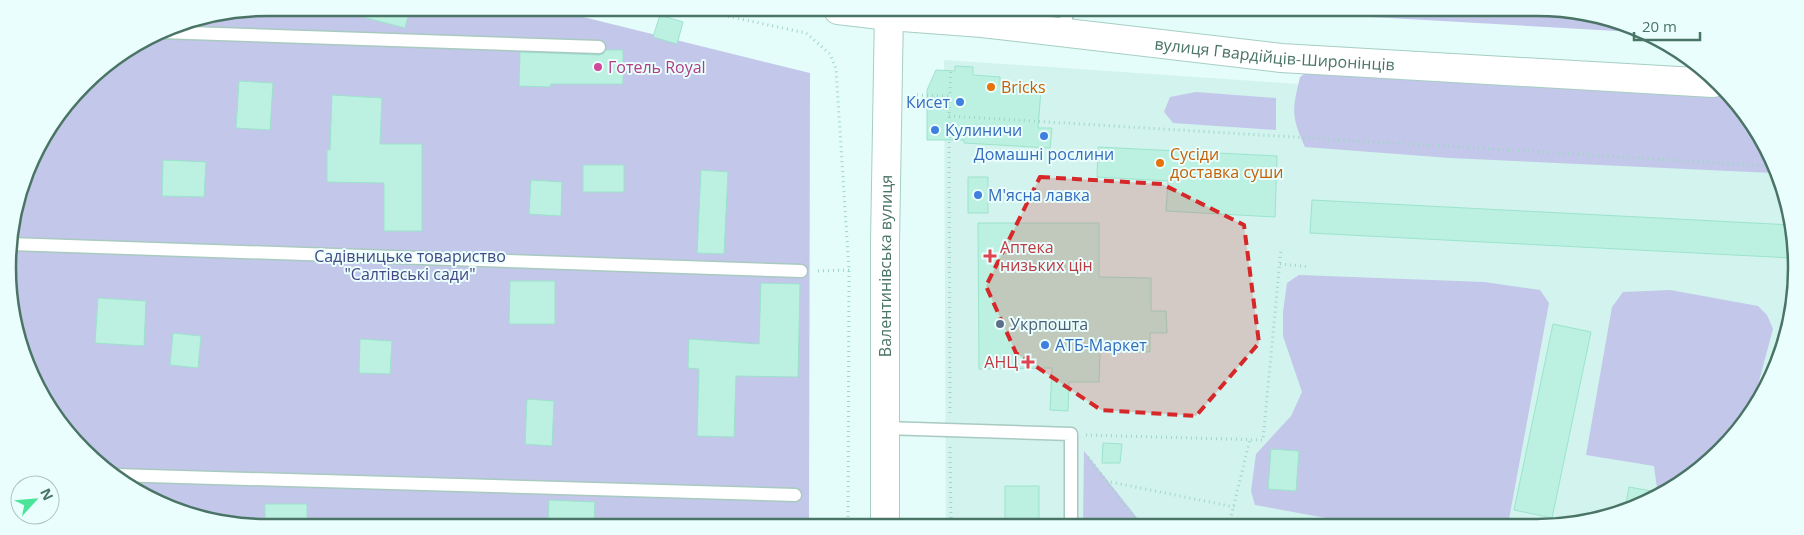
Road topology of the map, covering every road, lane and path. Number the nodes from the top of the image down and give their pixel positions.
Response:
1 (727, 16) edge
2 (889, 16) edge
3 (917, 16) edge
4 (1066, 22) edge
5 (179, 33) edge
6 (599, 47) dead end
7 (951, 68) dead end
8 (1706, 83) edge
9 (917, 95) dead end
10 (950, 96) junction
11 (949, 116) junction
12 (1767, 166) edge
13 (17, 244) edge
14 (1281, 249) dead end
15 (1280, 264) junction
16 (1310, 266) dead end
17 (850, 270) junction
18 (801, 271) joint
19 (884, 428) junction
20 (950, 430) junction
21 (1071, 434) junction
22 (1250, 439) junction
23 (127, 475) edge
24 (1106, 481) junction
25 (795, 495) dead end
26 (1234, 507) junction
27 (848, 519) edge
28 (885, 519) edge
29 (951, 519) edge
30 (1071, 519) edge
31 (1135, 519) edge
32 (1231, 519) edge

1 - 17 path
2 - 19 main road, Валентинівська вулиця
3 - 4 main road, вулиця Гвардійців-Широнінців
4 - 8 main road, вулиця Гвардійців-Широнінців
5 - 6 lane
7 - 10 path
9 - 10 path
10 - 11 path
11 - 12 path
11 - 20 path
13 - 18 lane
14 - 15 path
15 - 16 path
15 - 22 path
17 - 18 path
17 - 27 path
19 - 20 lane
19 - 28 main road, Валентинівська вулиця
20 - 21 lane
20 - 29 path
21 - 22 path
21 - 24 path
21 - 30 lane
22 - 26 path
23 - 25 lane
24 - 26 path
24 - 31 path
26 - 32 path

